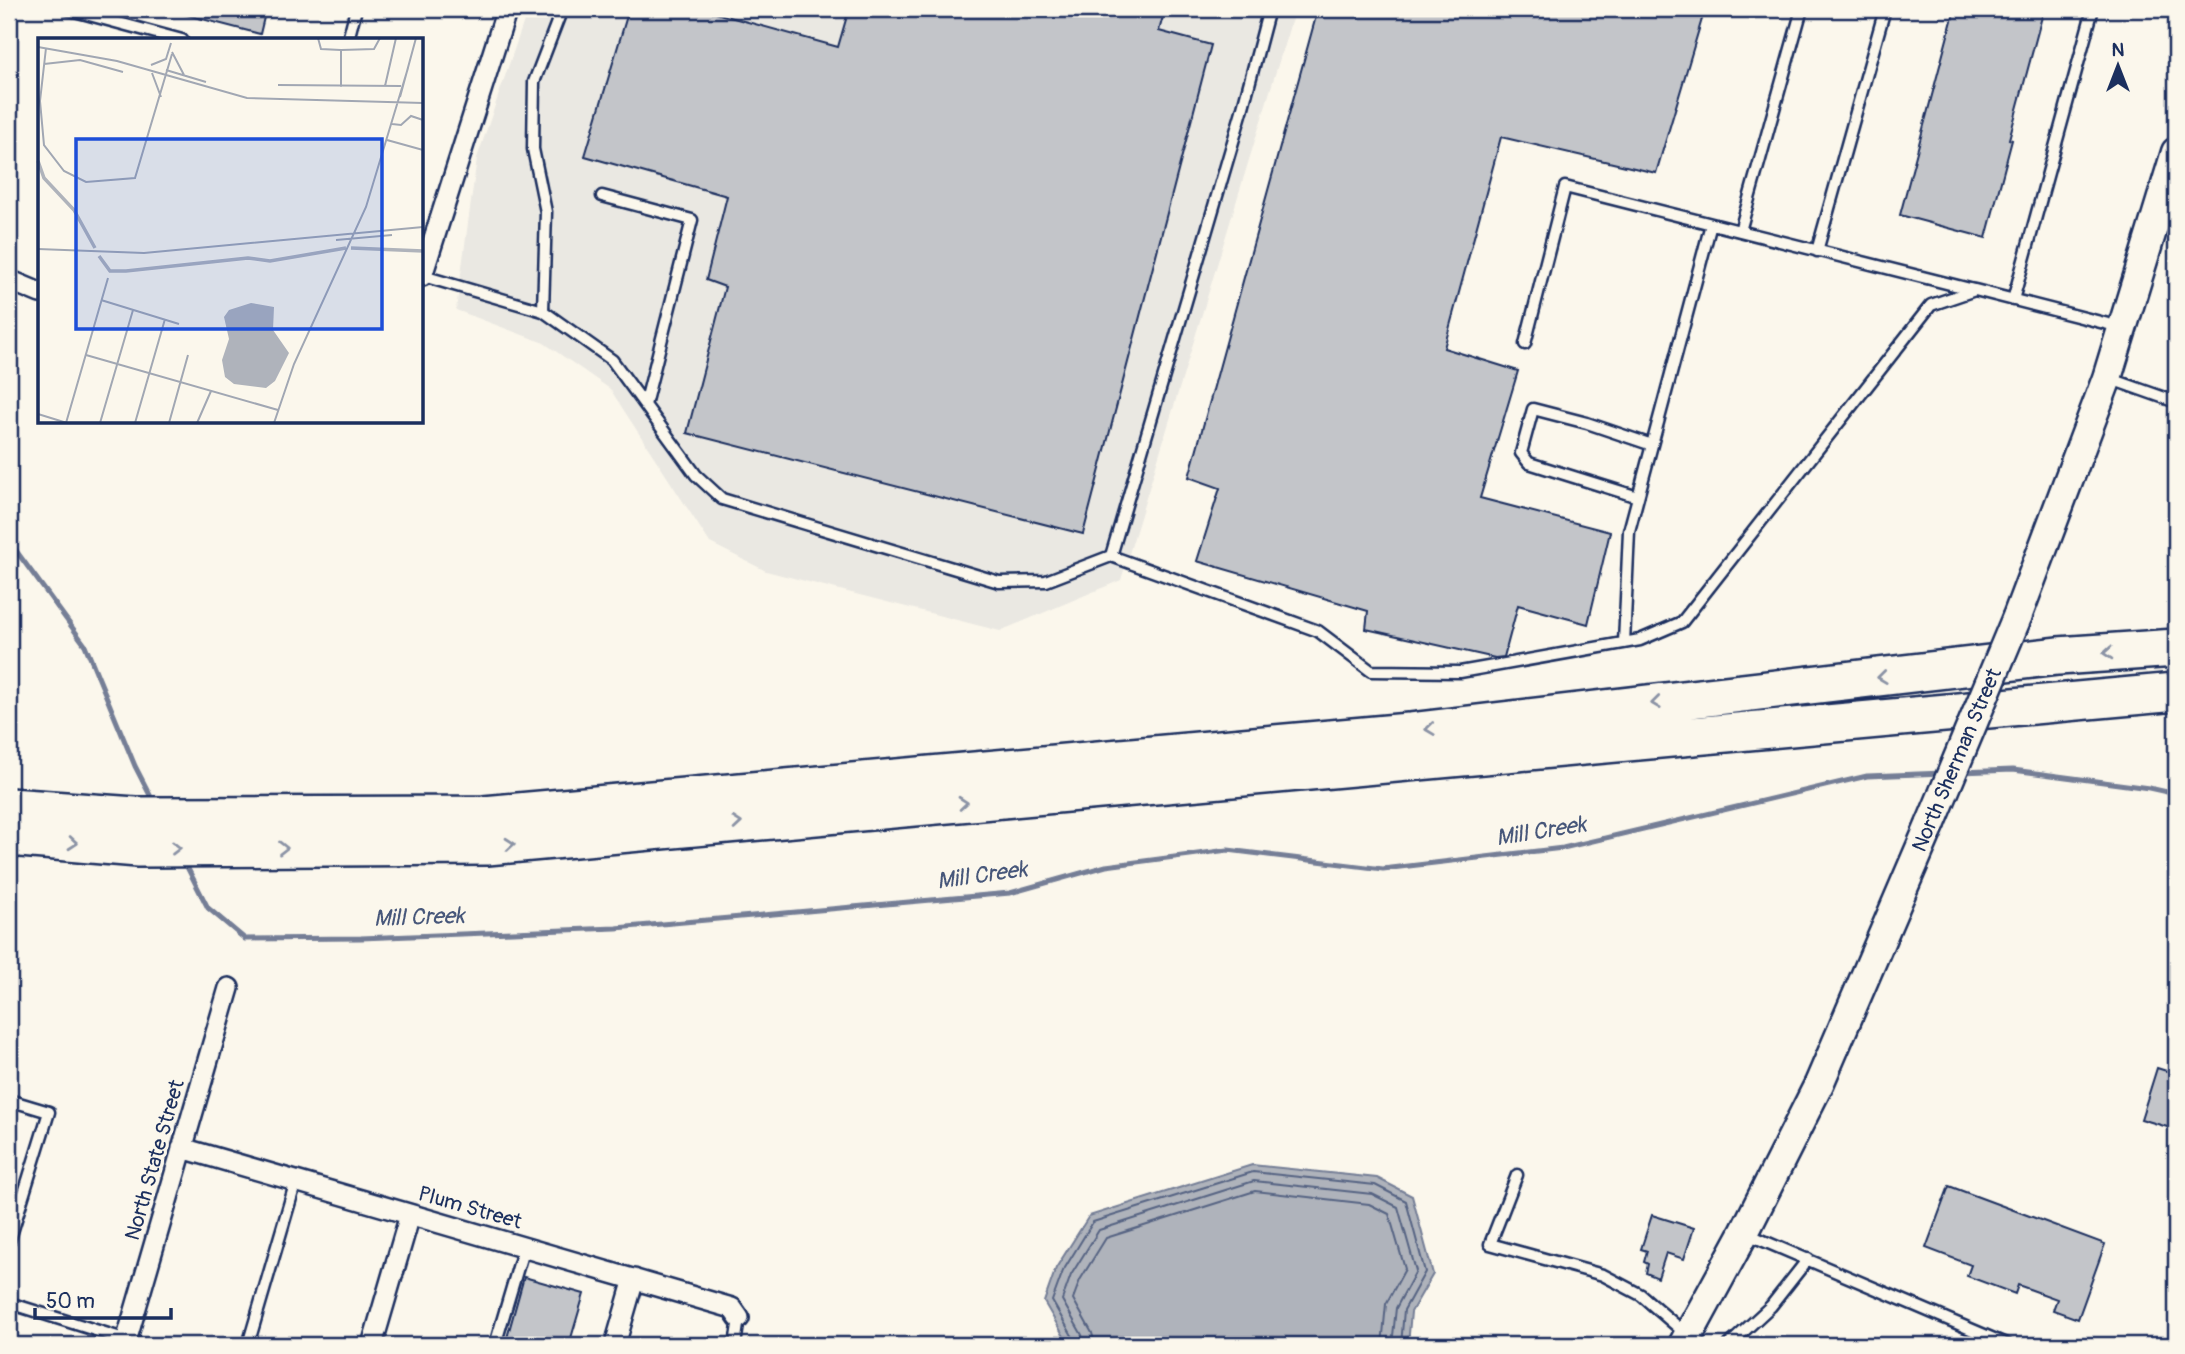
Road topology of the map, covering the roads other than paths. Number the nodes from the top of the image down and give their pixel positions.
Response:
1 (67, 9) edge
2 (356, 9) edge
3 (508, 9) edge
4 (562, 9) edge
5 (1269, 9) edge
6 (1802, 9) edge
7 (1885, 9) edge
8 (2093, 9) edge
9 (175, 38) edge
10 (349, 38) edge
11 (2176, 152) edge
12 (602, 197) dead end
13 (1711, 224) junction
14 (1740, 231) junction
15 (1817, 251) junction
16 (424, 273) edge
17 (424, 276) edge
18 (9, 280) edge
19 (1975, 290) junction
20 (38, 292) edge
21 (2013, 300) junction
22 (543, 311) junction
23 (2123, 328) junction
24 (1525, 344) dead end
25 (2107, 378) junction
26 (2176, 402) edge
27 (645, 405) junction
28 (1652, 445) junction
29 (1638, 497) junction
30 (1111, 556) junction
31 (1624, 643) junction
32 (2176, 648) edge
33 (2176, 692) edge
34 (9, 807) edge
35 (136, 832) junction
36 (9, 837) edge
37 (229, 988) dead end
38 (9, 1100) edge
39 (182, 1148) junction
40 (1517, 1175) dead end
41 (296, 1181) junction
42 (410, 1214) junction
43 (1744, 1233) junction
44 (9, 1242) edge
45 (524, 1247) junction
46 (1808, 1259) junction
47 (634, 1279) junction
48 (9, 1303) edge
49 (739, 1318) joint
50 (1685, 1340) edge
51 (132, 1344) edge
52 (248, 1345) edge
53 (372, 1345) edge
54 (495, 1345) edge
55 (615, 1345) edge
56 (734, 1345) edge
57 (1729, 1345) edge
58 (2008, 1345) edge

1 - 9 lane
2 - 10 lane
3 - 16 street
4 - 22 lane
5 - 30 lane
6 - 14 lane
7 - 15 lane
8 - 21 lane
11 - 23 main road, North Sherman Street
12 - 27 lane
13 - 14 lane
13 - 24 lane
13 - 28 lane
14 - 15 lane
15 - 19 lane
17 - 22 lane
18 - 20 street
19 - 21 lane
19 - 31 lane
21 - 23 lane
22 - 27 lane
23 - 25 main road, North Sherman Street
25 - 26 lane
25 - 43 main road, North Sherman Street, bridge
27 - 30 lane
28 - 29 lane
28 - 29 lane
29 - 31 lane
30 - 31 lane
32 -> 35 highway
35 -> 33 highway
34 - 35 highway
36 -> 35 highway
37 - 39 street, North State Street
38 - 44 lane
39 - 41 street, Plum Street
39 - 51 street, North State Street
40 - 50 lane
41 - 42 street, Plum Street
41 - 52 lane
42 - 45 street, Plum Street
42 - 53 street
43 - 46 lane
43 - 50 main road, North Sherman Street
45 - 47 street, Plum Street
45 - 54 lane
46 - 57 lane
46 - 58 lane
47 - 49 street, Plum Street
47 - 55 street
48 - 51 lane
49 - 56 lane

